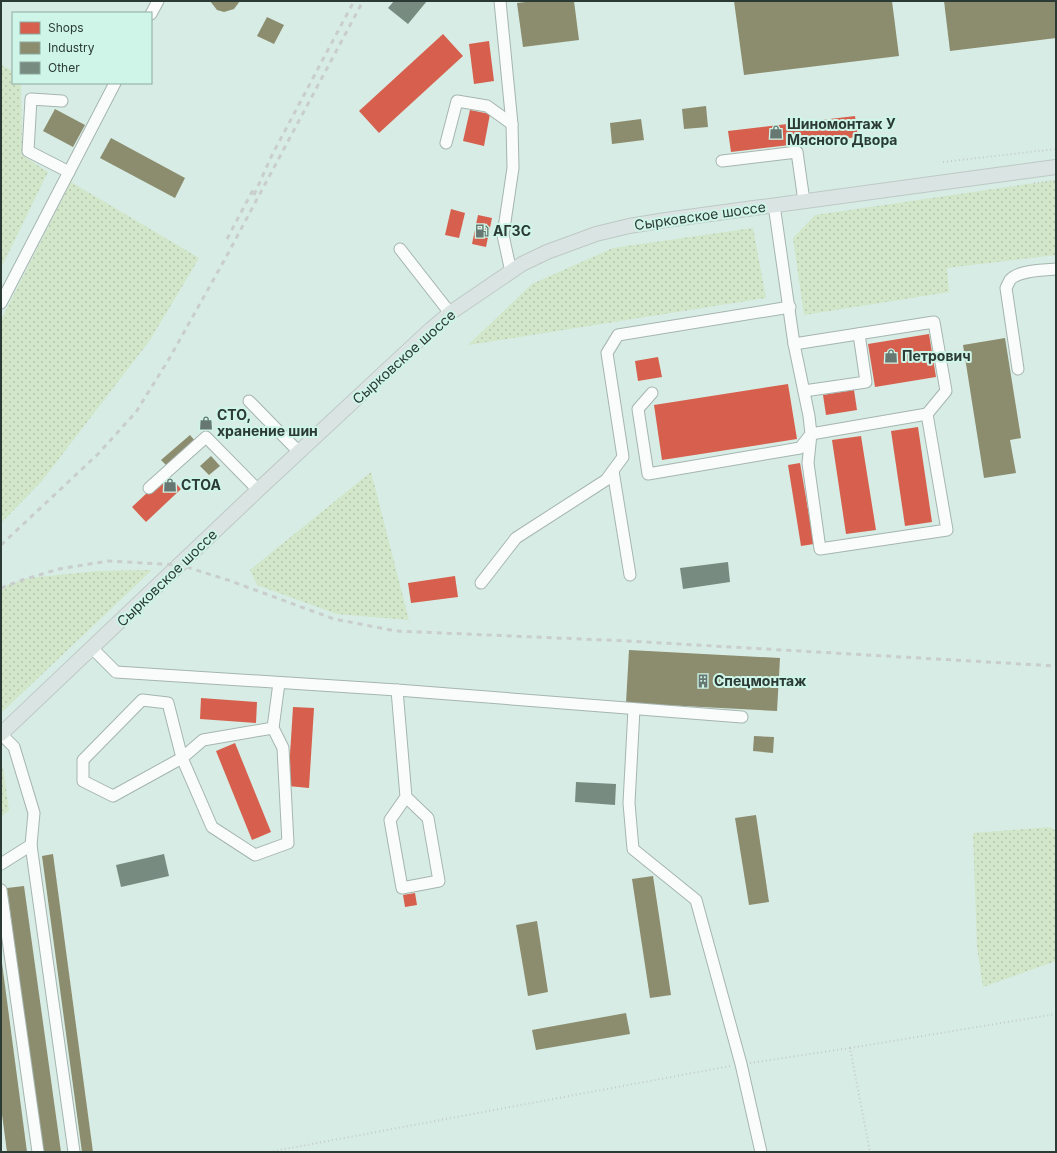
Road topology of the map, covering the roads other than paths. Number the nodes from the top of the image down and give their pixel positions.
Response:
1 (158, 1) edge
2 (500, 1) edge
3 (152, 12) edge
4 (114, 84) edge
5 (62, 101) dead end
6 (512, 124) junction
7 (446, 143) dead end
8 (722, 161) dead end
9 (1056, 167) edge
10 (69, 172) junction
11 (804, 201) junction
12 (774, 205) junction
13 (400, 249) dead end
14 (1056, 269) edge
15 (511, 272) junction
16 (1, 303) edge
17 (790, 307) junction
18 (450, 313) junction
19 (859, 334) junction
20 (794, 344) junction
21 (1018, 369) dead end
22 (804, 391) junction
23 (652, 393) dead end
24 (249, 401) dead end
25 (927, 414) junction
26 (811, 434) junction
27 (299, 452) junction
28 (613, 471) junction
29 (149, 488) dead end
30 (258, 490) junction
31 (630, 575) dead end
32 (481, 583) dead end
33 (92, 648) junction
34 (279, 683) junction
35 (397, 690) junction
36 (634, 709) junction
37 (742, 718) dead end
38 (273, 728) junction
39 (1, 734) edge
40 (182, 758) junction
41 (406, 797) junction
42 (31, 845) junction
43 (1, 864) edge
44 (1, 890) edge
45 (38, 1152) edge
46 (74, 1152) edge
47 (761, 1152) edge

1 - 3 lane
2 - 6 lane
4 - 10 lane
5 - 10 lane
6 - 7 lane
6 - 15 lane
8 - 11 lane
9 - 11 main road, Сырковское шоссе
10 - 16 lane
11 - 12 main road, Сырковское шоссе
12 - 15 main road, Сырковское шоссе
12 - 17 lane
13 - 18 lane
14 - 21 lane
15 - 18 main road, Сырковское шоссе
17 - 20 lane
17 - 28 lane
18 - 27 main road, Сырковское шоссе
19 - 20 lane
19 - 22 lane
19 - 25 lane
20 - 22 lane
22 - 26 lane
23 - 26 lane
24 - 27 lane
25 - 26 lane
25 - 26 lane
27 - 30 main road, Сырковское шоссе
28 - 31 lane
28 - 32 lane
29 - 30 lane
30 - 33 main road, Сырковское шоссе
33 - 34 lane
33 - 39 main road, Сырковское шоссе
34 - 35 lane
34 - 38 lane
35 - 36 lane
35 - 41 lane
36 - 37 lane
36 - 47 lane
38 - 40 lane
38 - 40 lane
39 - 42 lane
40 - 40 lane
41 - 41 lane
42 - 43 lane
42 - 46 lane
44 - 45 lane

